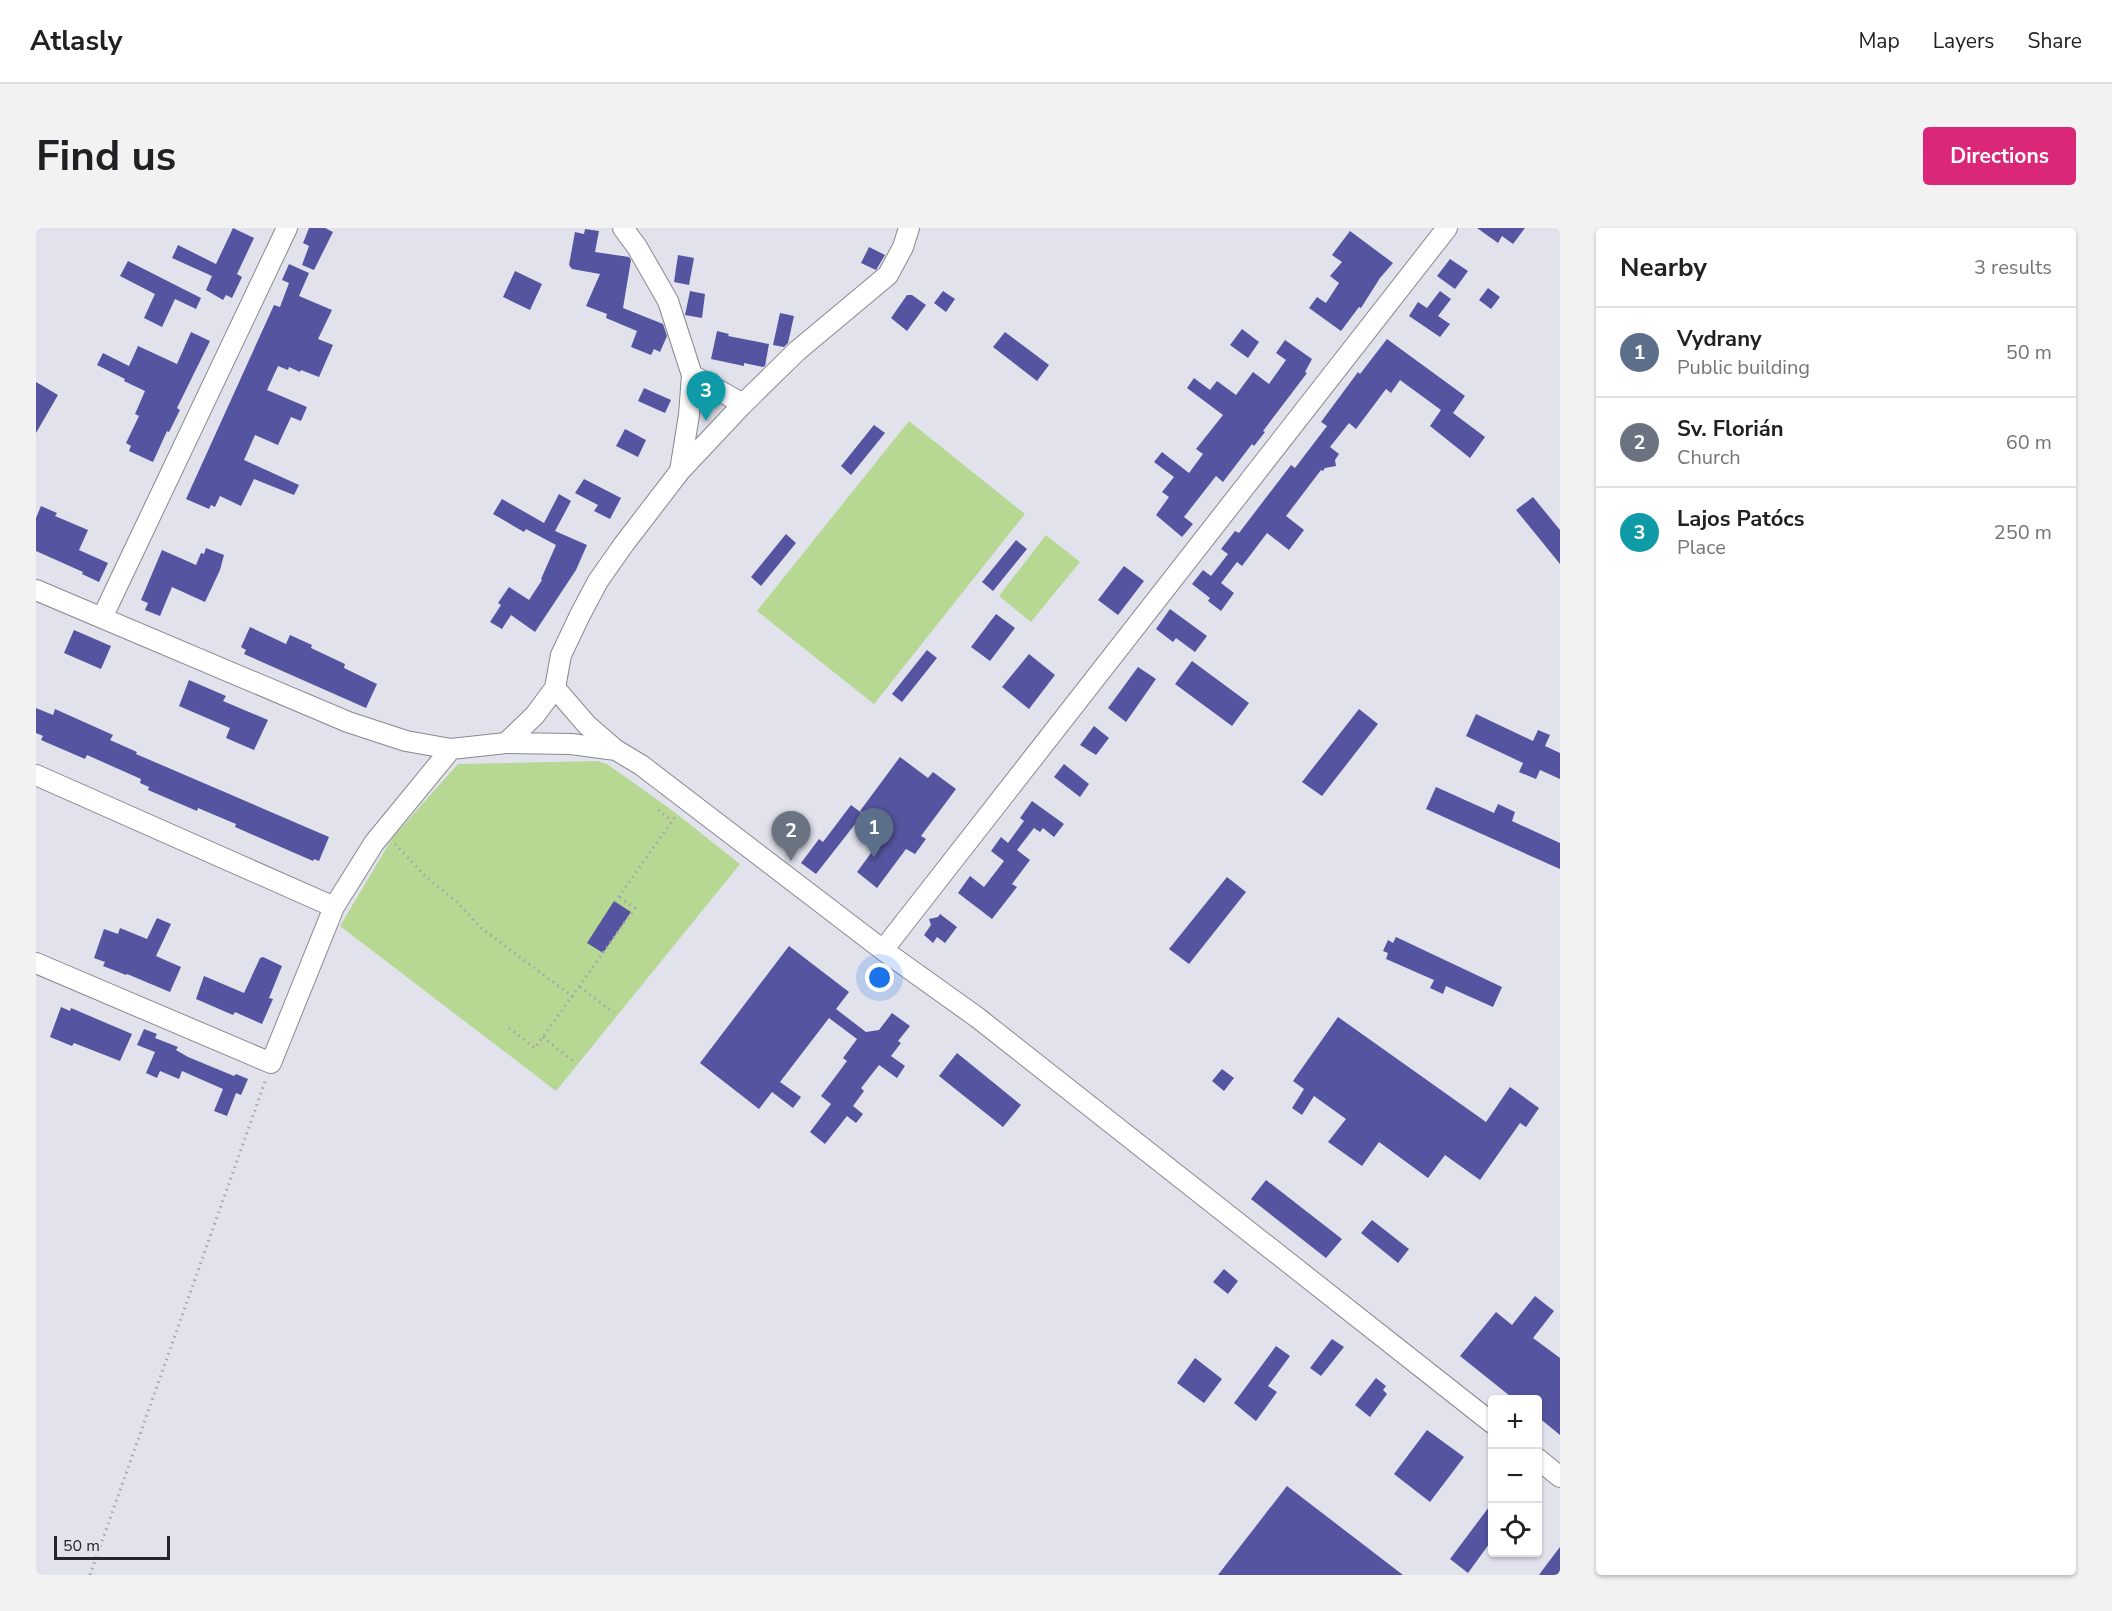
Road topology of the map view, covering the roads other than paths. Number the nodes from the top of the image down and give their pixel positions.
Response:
1 (287, 228) edge
2 (623, 228) edge
3 (909, 228) edge
4 (1447, 228) edge
5 (692, 375) junction
6 (743, 404) junction
7 (680, 471) junction
8 (36, 590) edge
9 (102, 618) junction
10 (555, 688) junction
11 (506, 744) junction
12 (452, 749) junction
13 (616, 750) junction
14 (36, 775) edge
15 (334, 907) junction
16 (883, 950) junction
17 (36, 963) edge
18 (1488, 1421) edge
19 (1542, 1462) edge
20 (1560, 1477) edge

1 - 9 street
2 - 5 street
3 - 6 street
4 - 16 street
5 - 6 street
5 - 7 street
6 - 7 street
7 - 10 street
8 - 9 street
9 - 12 street
10 - 11 street
10 - 13 street
11 - 12 street
11 - 13 street
12 - 15 street
13 - 16 street
14 - 15 street
15 - 17 street
16 - 18 street
19 - 20 street

